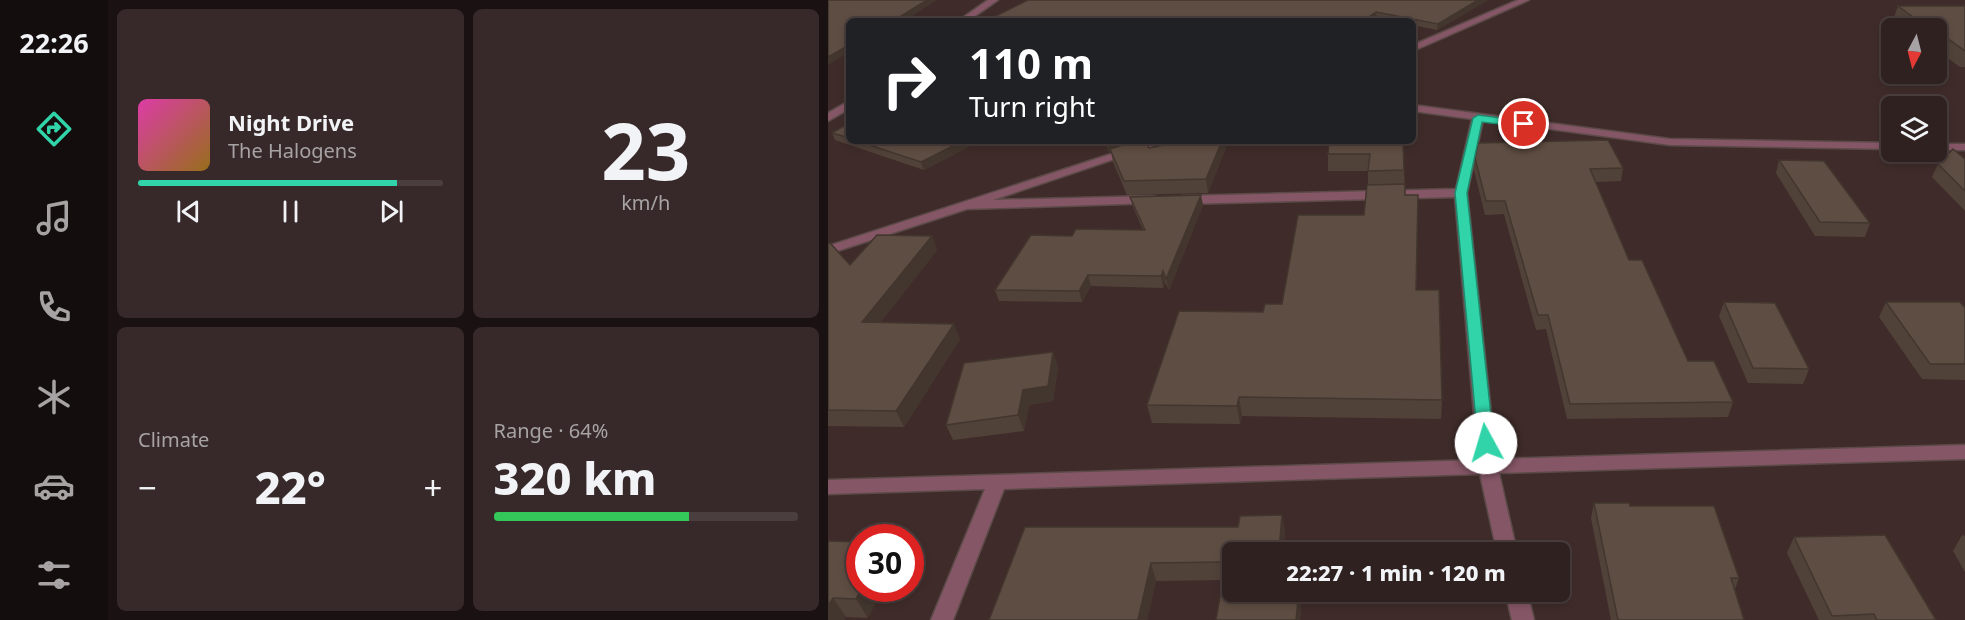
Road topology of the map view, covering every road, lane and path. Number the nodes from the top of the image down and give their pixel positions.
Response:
1 (994, 0) edge
2 (1525, 0) edge
3 (967, 18) edge
4 (1416, 47) edge
5 (846, 106) edge
6 (1416, 108) edge
7 (828, 118) edge
8 (1478, 118) junction
9 (1153, 144) edge
10 (1881, 146) edge
11 (1947, 147) edge
12 (1965, 147) edge
13 (1461, 193) junction
14 (963, 205) junction
15 (828, 250) edge
16 (1965, 452) edge
17 (1488, 466) junction
18 (997, 482) junction
19 (828, 487) edge
20 (1506, 542) edge
21 (1519, 602) edge
22 (942, 620) edge
23 (1523, 620) edge

1 - 3 street
2 - 4 street
5 - 7 street
6 - 8 street
8 - 10 street
8 - 13 street
9 - 14 street
11 - 12 street
13 - 14 street
13 - 17 street
14 - 15 street
16 - 17 street
17 - 18 street
17 - 20 street
18 - 19 street
18 - 22 street
21 - 23 street

